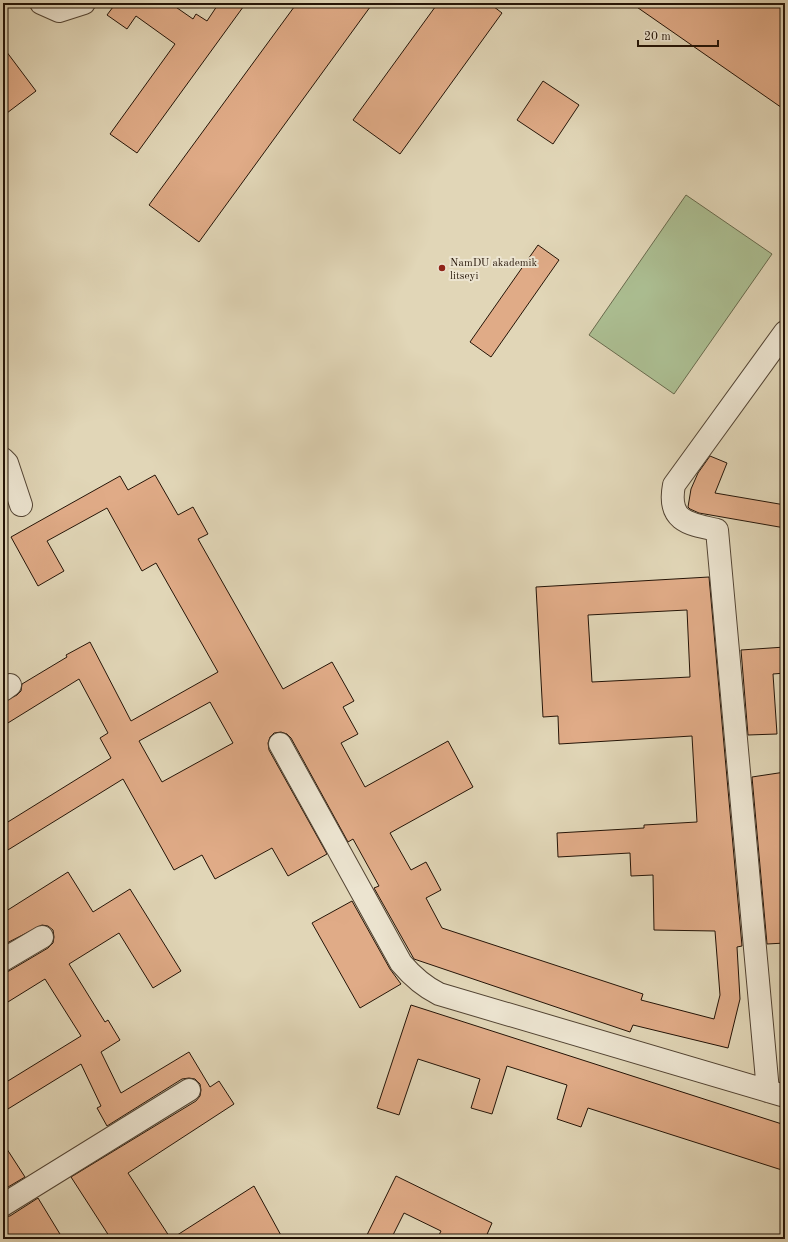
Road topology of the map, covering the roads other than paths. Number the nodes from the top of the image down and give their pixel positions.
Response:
1 (41, 3) edge
2 (84, 3) edge
3 (785, 332) edge
4 (3, 460) edge
5 (21, 505) dead end
6 (280, 744) dead end
7 (42, 937) dead end
8 (3, 960) edge
9 (189, 1090) dead end
10 (776, 1094) edge
11 (3, 1205) edge

1 - 2 street
3 - 10 street
4 - 5 street
6 - 10 street
7 - 8 street
9 - 11 street

